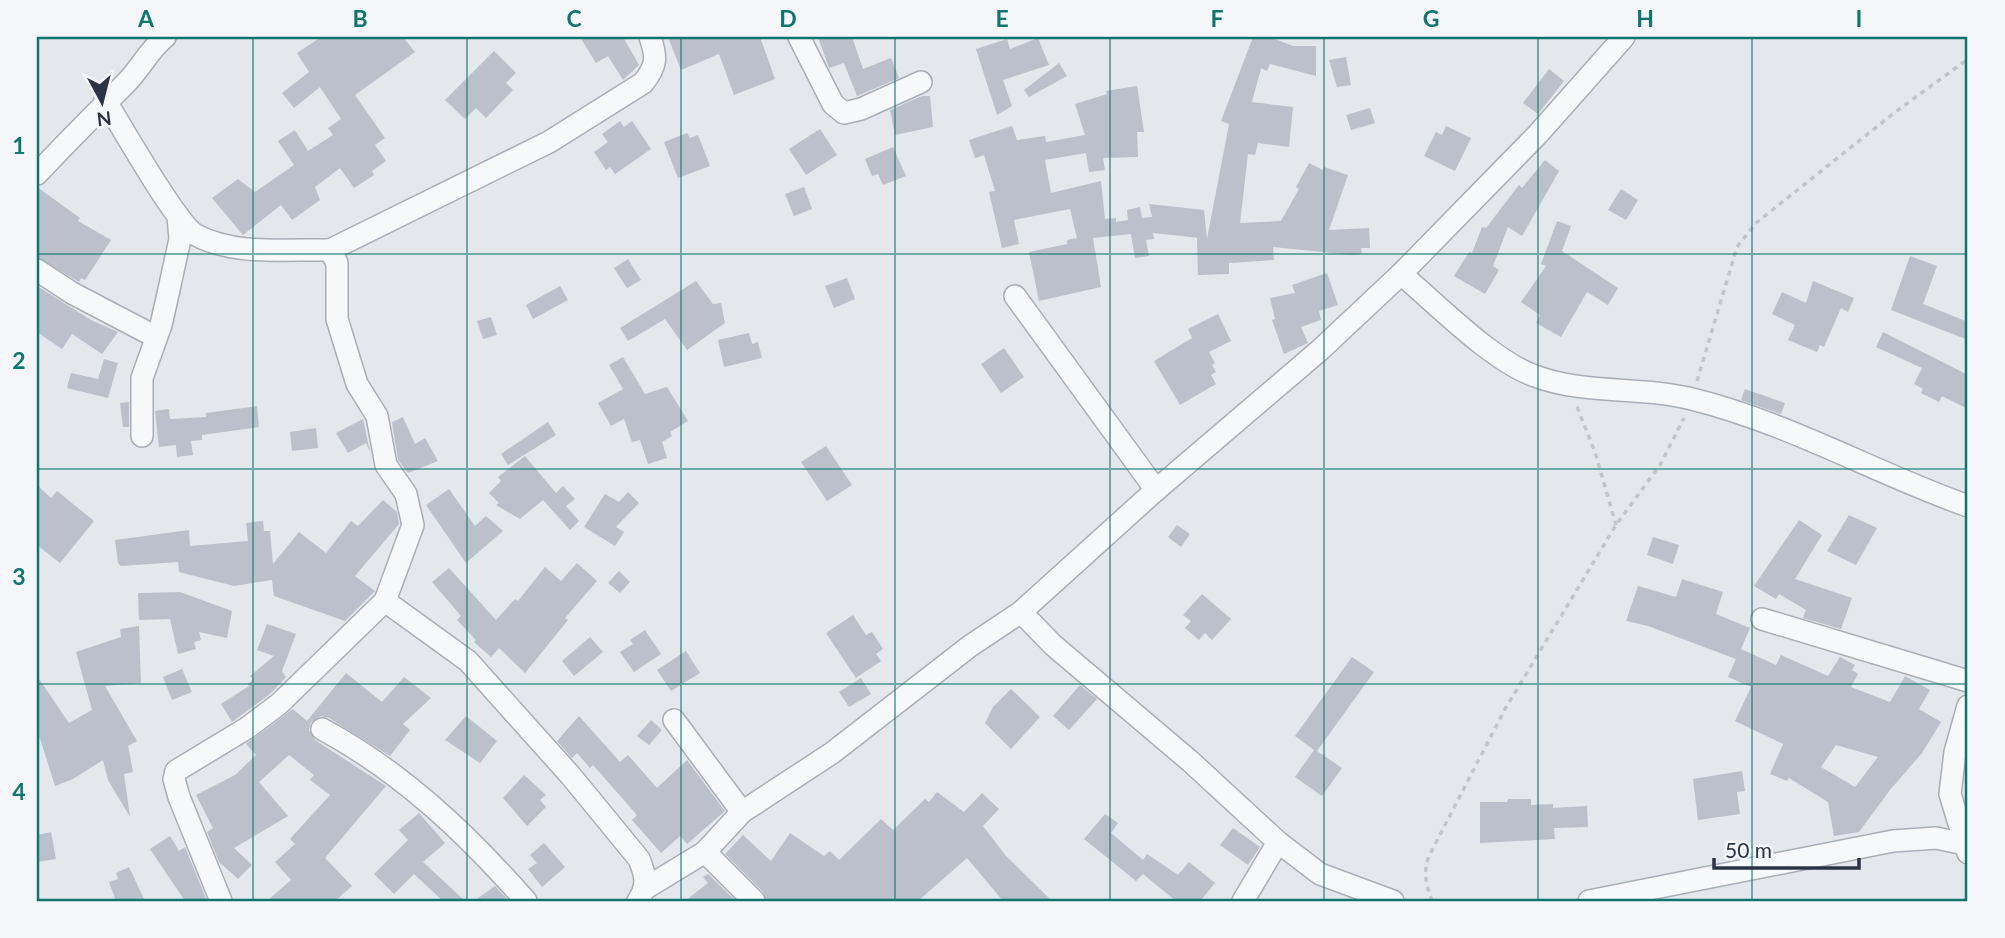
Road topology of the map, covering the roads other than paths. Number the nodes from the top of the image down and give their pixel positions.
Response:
1 (165, 37) edge
2 (650, 37) edge
3 (799, 37) edge
4 (1624, 37) edge
5 (921, 82) dead end
6 (105, 100) junction
7 (37, 174) edge
8 (178, 216) junction
9 (330, 250) junction
10 (37, 270) edge
11 (1401, 274) junction
12 (1014, 296) dead end
13 (156, 337) junction
14 (142, 436) dead end
15 (1156, 490) junction
16 (1968, 506) edge
17 (385, 601) junction
18 (1021, 612) junction
19 (1762, 619) dead end
20 (1968, 681) edge
21 (1968, 706) edge
22 (674, 720) dead end
23 (322, 729) dead end
24 (1950, 794) junction
25 (742, 812) junction
26 (1936, 838) junction
27 (1278, 842) junction
28 (1967, 849) edge
29 (705, 852) junction
30 (642, 895) edge
31 (221, 901) edge
32 (526, 901) edge
33 (754, 901) edge
34 (1243, 901) edge
35 (1393, 901) edge
36 (1589, 901) edge

1 - 6 street
2 - 9 street
3 - 5 street
4 - 11 street
6 - 7 street
6 - 8 street
8 - 9 street
8 - 13 street
9 - 17 street
10 - 13 street
11 - 15 street
11 - 16 street
12 - 15 street
13 - 14 street
15 - 18 street
17 - 30 street
17 - 31 street
18 - 25 street
18 - 27 street
19 - 20 street
21 - 24 street
22 - 25 street
23 - 32 street
24 - 26 street
24 - 28 street
25 - 29 street
26 - 28 street
26 - 36 street
27 - 34 street
27 - 35 street
29 - 30 street
29 - 33 street

